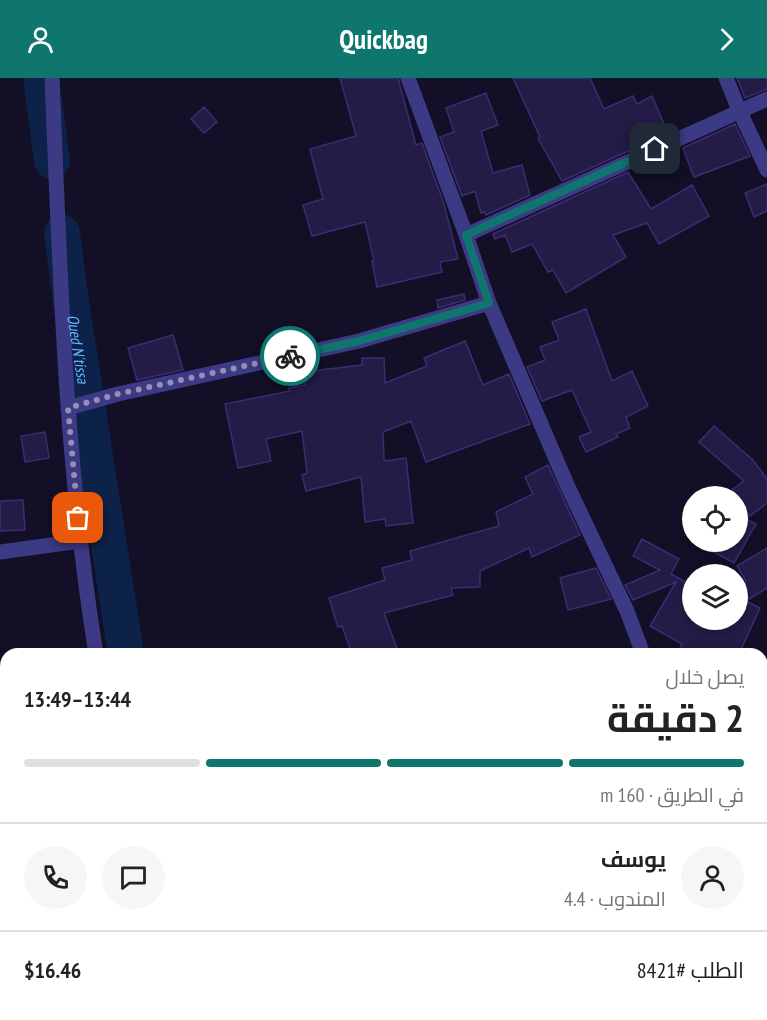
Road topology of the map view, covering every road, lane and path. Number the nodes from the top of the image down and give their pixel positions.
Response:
1 (52, 78) edge
2 (408, 78) edge
3 (726, 78) edge
4 (767, 99) edge
5 (739, 111) junction
6 (767, 170) edge
7 (466, 235) junction
8 (489, 303) junction
9 (68, 408) junction
10 (80, 541) junction
11 (0, 552) edge
12 (95, 648) edge
13 (641, 648) edge

1 - 9 street
2 - 7 street
3 - 5 street
4 - 5 street
5 - 6 street
5 - 7 street
7 - 8 street
8 - 9 street
8 - 13 street
9 - 10 street
10 - 11 street
10 - 12 street

